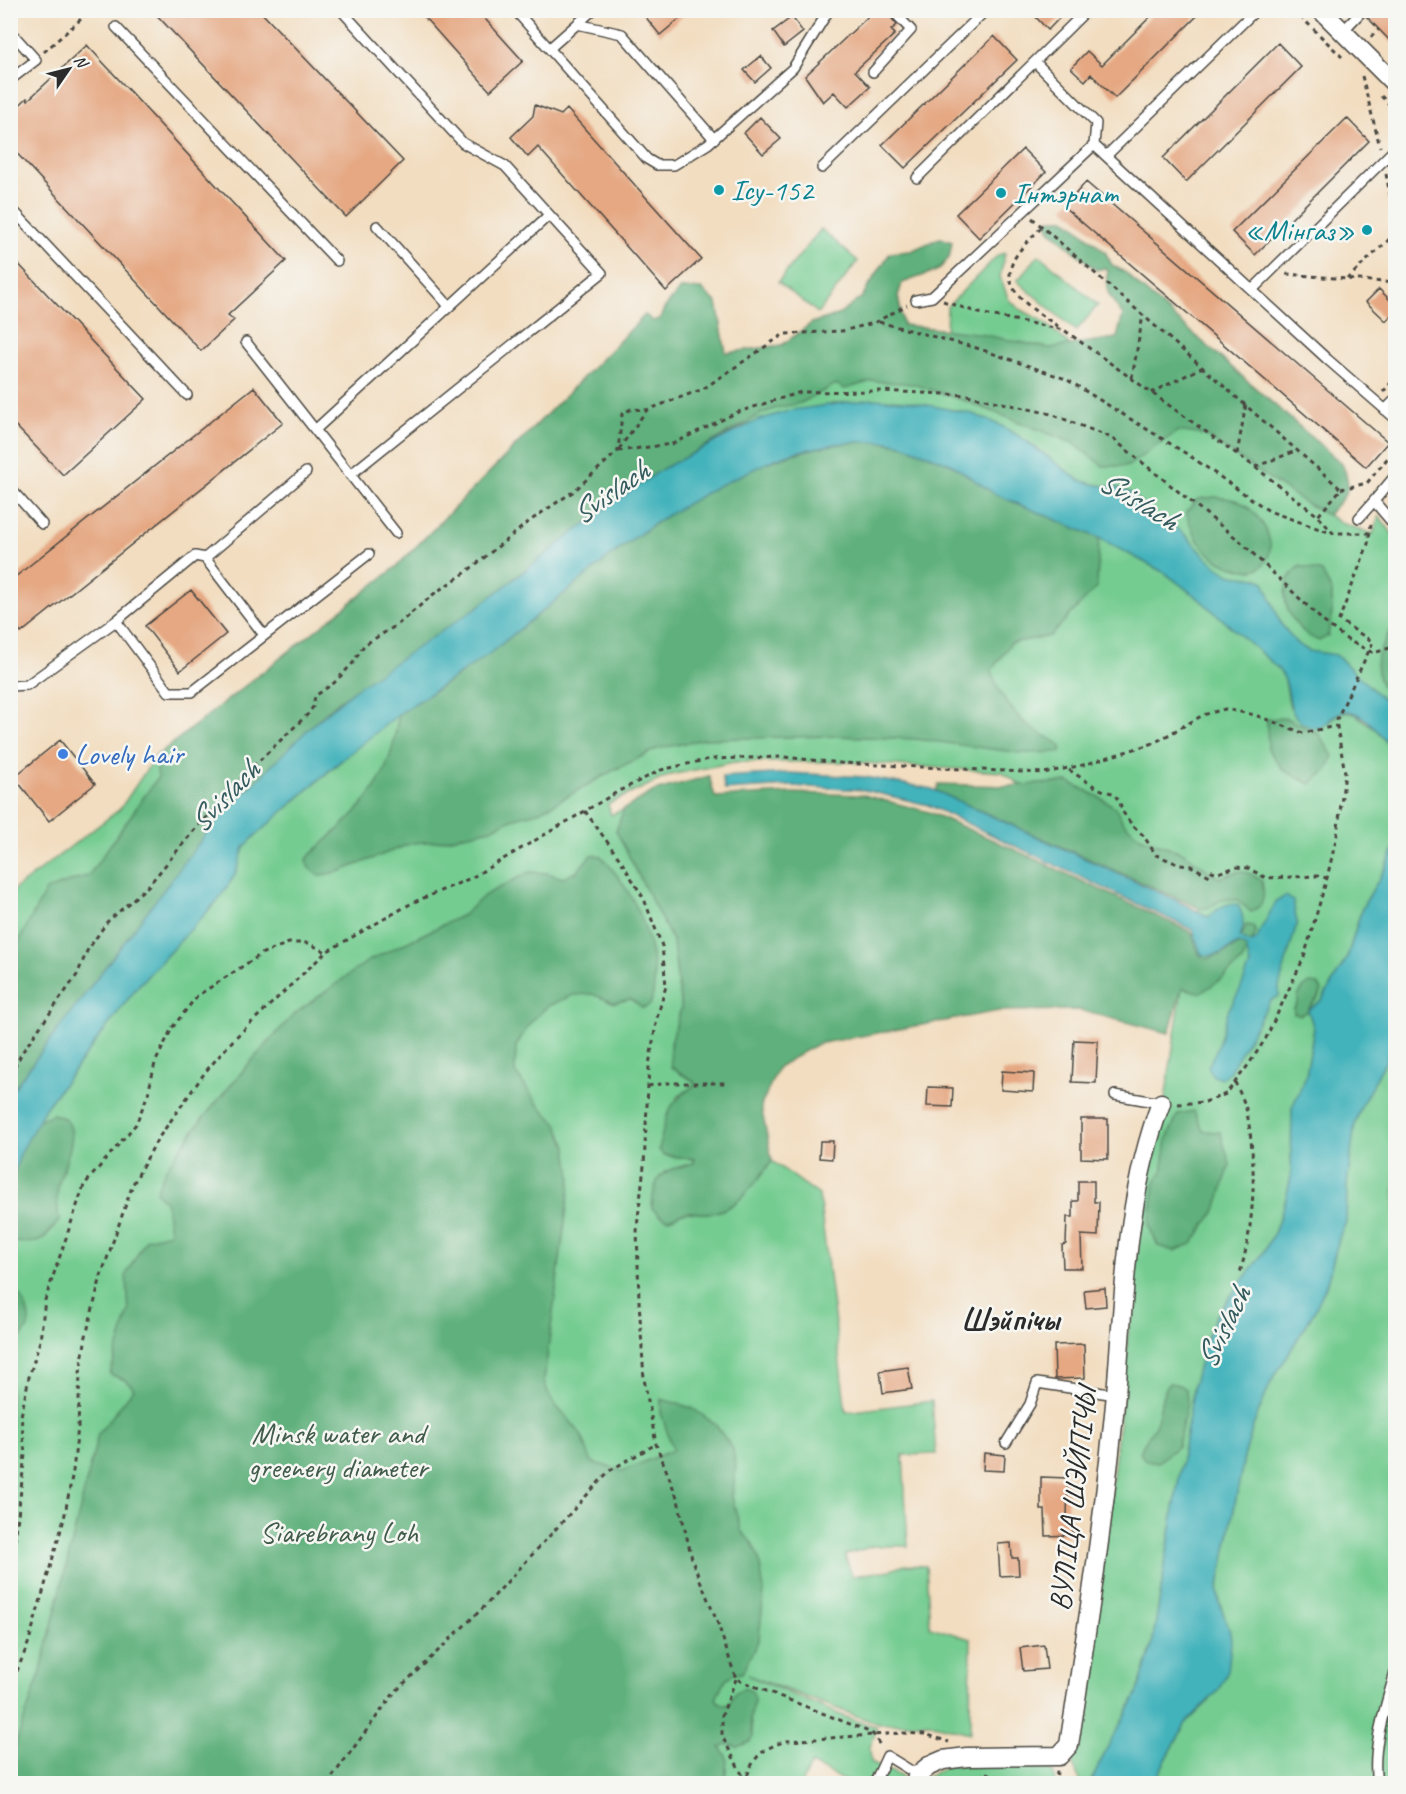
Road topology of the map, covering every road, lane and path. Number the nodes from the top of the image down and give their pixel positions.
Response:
1 (91, 10) edge
2 (341, 10) edge
3 (515, 10) edge
4 (593, 10) edge
5 (829, 10) edge
6 (892, 10) edge
7 (986, 10) edge
8 (1088, 10) edge
9 (1256, 10) edge
10 (1294, 10) edge
11 (1327, 12) edge
12 (1362, 12) edge
13 (578, 24) junction
14 (116, 27) dead end
15 (1379, 29) dead end
16 (10, 31) edge
17 (1343, 32) junction
18 (1371, 37) dead end
19 (550, 48) junction
20 (36, 60) junction
21 (1345, 60) dead end
22 (1035, 63) junction
23 (1354, 68) dead end
24 (873, 72) dead end
25 (1362, 76) junction
26 (10, 80) edge
27 (1371, 85) dead end
28 (1395, 85) edge
29 (1379, 94) dead end
30 (1395, 111) edge
31 (714, 139) junction
32 (1094, 145) junction
33 (1395, 148) edge
34 (1106, 156) junction
35 (1383, 160) junction
36 (822, 168) dead end
37 (917, 178) dead end
38 (10, 207) edge
39 (1025, 210) junction
40 (549, 215) junction
41 (1395, 225) edge
42 (377, 226) dead end
43 (1041, 228) junction
44 (1395, 233) edge
45 (337, 261) dead end
46 (1269, 272) junction
47 (1347, 279) junction
48 (1395, 283) edge
49 (1252, 290) junction
50 (932, 297) junction
51 (916, 300) joint
52 (450, 306) junction
53 (1143, 315) junction
54 (878, 321) junction
55 (1064, 330) junction
56 (246, 342) dead end
57 (1203, 367) junction
58 (1131, 379) junction
59 (1151, 393) junction
60 (187, 394) dead end
61 (1395, 399) edge
62 (1246, 404) junction
63 (1385, 410) junction
64 (646, 411) junction
65 (1395, 419) edge
66 (315, 430) junction
67 (1395, 448) edge
68 (1298, 450) junction
69 (618, 451) junction
70 (1237, 454) junction
71 (1255, 467) junction
72 (306, 472) dead end
73 (350, 475) junction
74 (1395, 475) edge
75 (10, 489) edge
76 (1341, 489) junction
77 (1374, 501) junction
78 (1318, 516) junction
79 (1359, 518) joint
80 (42, 524) dead end
81 (1395, 527) edge
82 (396, 533) dead end
83 (1333, 533) junction
84 (1370, 533) junction
85 (369, 555) dead end
86 (205, 558) junction
87 (116, 621) junction
88 (264, 635) junction
89 (1395, 646) edge
90 (1368, 653) junction
91 (10, 686) edge
92 (1336, 726) junction
93 (1067, 769) junction
94 (585, 811) junction
95 (1327, 878) junction
96 (326, 951) junction
97 (10, 1075) edge
98 (1235, 1082) junction
99 (726, 1083) dead end
100 (648, 1086) junction
101 (1115, 1095) dead end
102 (1161, 1103) junction
103 (1240, 1273) dead end
104 (1116, 1395) junction
105 (1006, 1443) dead end
106 (656, 1444) junction
107 (10, 1585) edge
108 (1395, 1669) edge
109 (736, 1679) junction
110 (10, 1688) edge
111 (887, 1756) junction
112 (916, 1779) edge
113 (745, 1781) dead end
114 (327, 1784) edge
115 (874, 1784) edge
116 (1377, 1784) edge

1 - 20 path
2 - 40 lane
3 - 19 lane
4 - 13 lane
5 - 31 lane
6 - 24 lane
7 - 36 lane
8 - 22 lane
9 - 34 lane
10 - 21 path
11 - 17 street
12 - 17 lane
13 - 19 lane
13 - 31 lane
14 - 45 lane
15 - 18 path
16 - 20 lane
17 - 28 street
19 - 31 lane
20 - 26 lane
22 - 32 lane
22 - 37 lane
23 - 25 path
25 - 27 path
25 - 35 path
29 - 30 path
32 - 34 lane
32 - 39 lane
33 - 35 lane
34 - 49 lane
35 - 41 path
35 - 46 lane
38 - 60 lane
39 - 43 path
39 - 50 lane
40 - 52 lane
40 - 73 lane
42 - 52 lane
43 - 53 path
43 - 55 path
44 - 47 path
46 - 47 path
46 - 49 lane
47 - 48 path
49 - 63 lane
50 - 51 lane
50 - 55 path
51 - 54 path
52 - 66 lane
53 - 57 path
53 - 58 path
54 - 64 path
54 - 83 path
55 - 58 path
56 - 66 lane
57 - 59 path
57 - 62 path
58 - 59 path
59 - 70 path
61 - 63 lane
62 - 68 path
62 - 70 path
63 - 65 lane
64 - 69 path
64 - 69 path
66 - 73 lane
67 - 76 path
68 - 71 path
68 - 76 path
69 - 90 path
69 - 97 path
70 - 71 path
71 - 78 path
72 - 86 lane
73 - 82 lane
74 - 77 lane
75 - 80 lane
76 - 78 path
77 - 79 lane
77 - 81 lane
78 - 83 path
79 - 84 path
83 - 84 path
84 - 90 path
85 - 88 lane
86 - 87 lane
86 - 88 lane
87 - 88 lane
87 - 91 lane
89 - 90 path
90 - 92 path
92 - 93 path
92 - 95 path
93 - 94 path
93 - 95 path
94 - 96 path
94 - 100 path
95 - 98 path
96 - 107 path
96 - 110 path
98 - 102 path
98 - 103 path
99 - 100 path
100 - 106 path
101 - 102 lane
102 - 104 street, ВУЛІЦА ШЭЙПІЧЫ
104 - 105 lane
104 - 112 street, ВУЛІЦА ШЭЙПІЧЫ
106 - 109 path
106 - 114 path
108 - 116 lane
109 - 111 path
109 - 113 path
111 - 112 lane
111 - 115 lane

